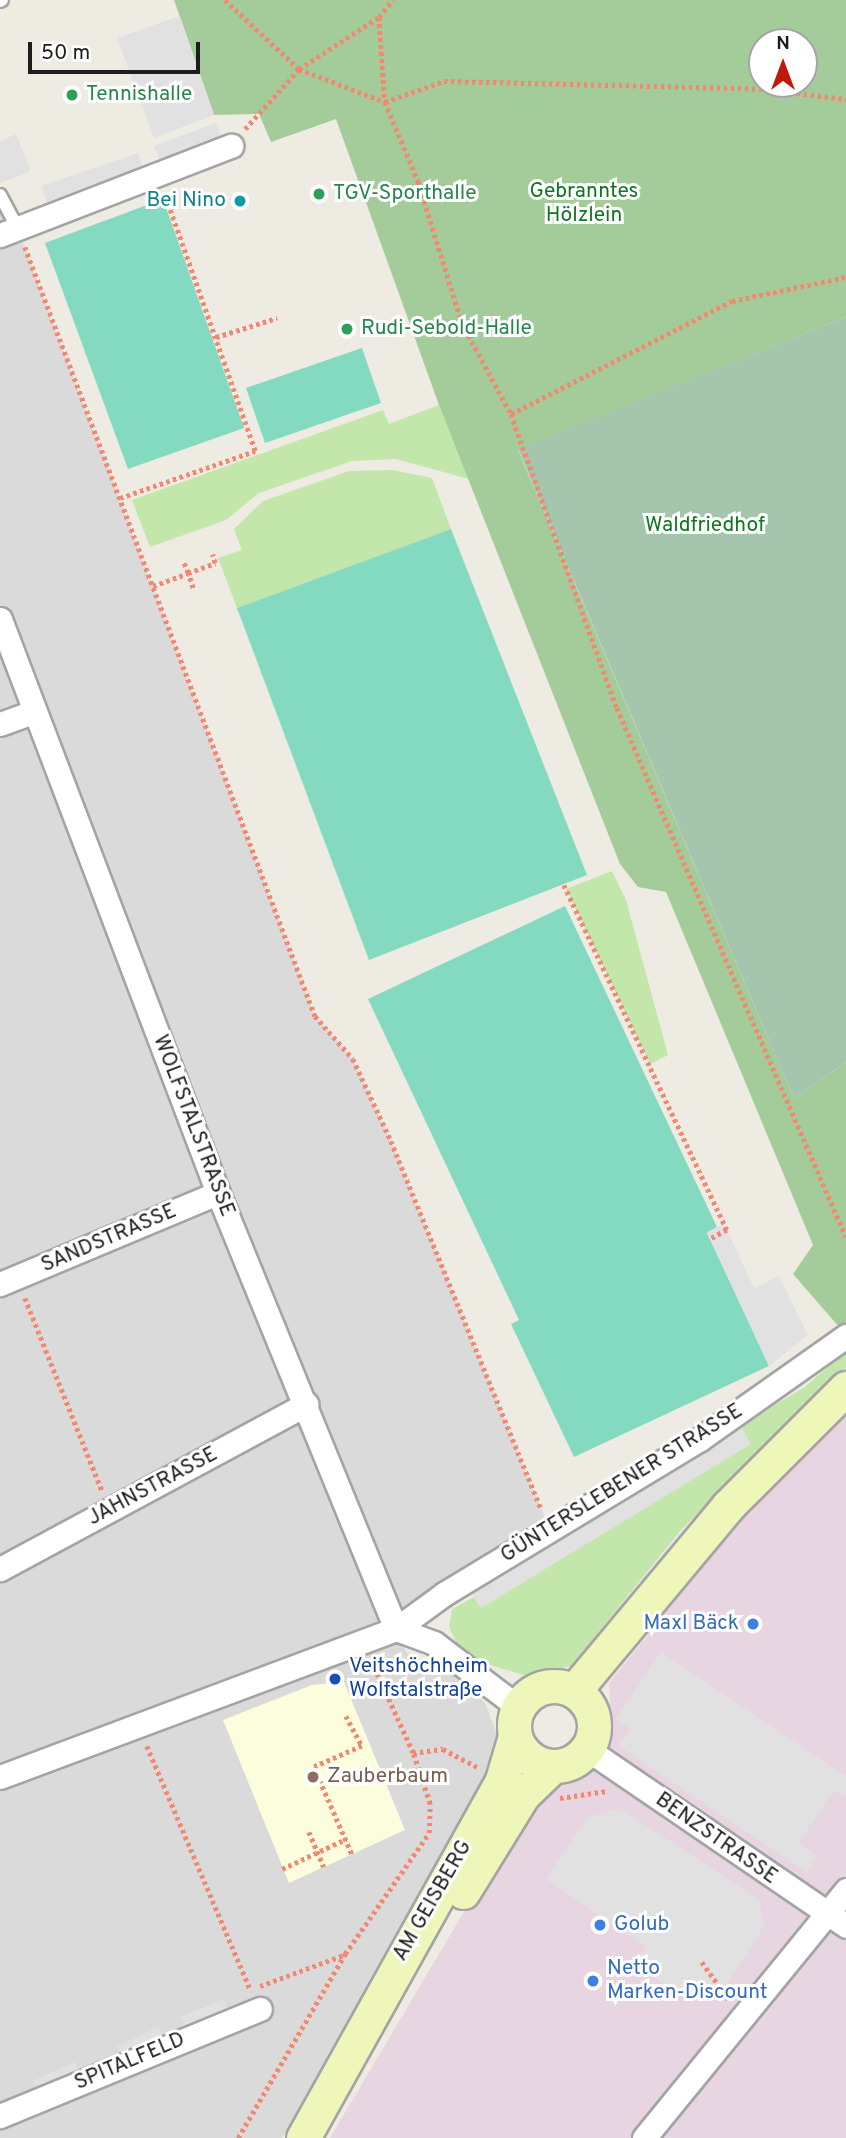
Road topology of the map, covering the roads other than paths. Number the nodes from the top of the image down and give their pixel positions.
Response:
1 (231, 146) dead end
2 (0, 195) edge
3 (8, 231) edge
4 (0, 619) edge
5 (33, 712) junction
6 (0, 724) edge
7 (218, 1194) junction
8 (8, 1281) edge
9 (846, 1336) edge
10 (846, 1388) edge
11 (306, 1404) junction
12 (0, 1569) edge
13 (396, 1629) junction
14 (574, 1691) junction
15 (516, 1722) junction
16 (587, 1749) junction
17 (552, 1767) junction
18 (0, 1777) edge
19 (513, 1787) junction
20 (846, 1890) edge
21 (825, 1914) junction
22 (846, 1926) edge
23 (255, 2000) road end
24 (0, 2116) edge
25 (303, 2138) edge
26 (644, 2138) edge

1 - 3 street
2 - 3 lane
4 - 5 street, WOLFSTALSTRASSE
5 - 6 street
5 - 7 street, WOLFSTALSTRASSE
7 - 8 street, SANDSTRASSE
7 - 11 street, WOLFSTALSTRASSE
9 - 13 street, GÜNTERSLEBENER STRASSE
10 - 14 street
11 - 12 street, JAHNSTRASSE
11 - 13 street, WOLFSTALSTRASSE
13 - 15 street
13 - 18 street, GÜNTERSLEBENER STRASSE
14 - 15 street
14 - 16 street
15 - 17 street
15 - 19 street, AM GEISBERG
16 - 17 street
16 - 21 street, BENZSTRASSE
17 - 19 street, AM GEISBERG
19 - 25 street, AM GEISBERG
20 - 21 street
21 - 22 street, BENZSTRASSE
21 - 26 street
23 - 24 street, SPITALFELD

